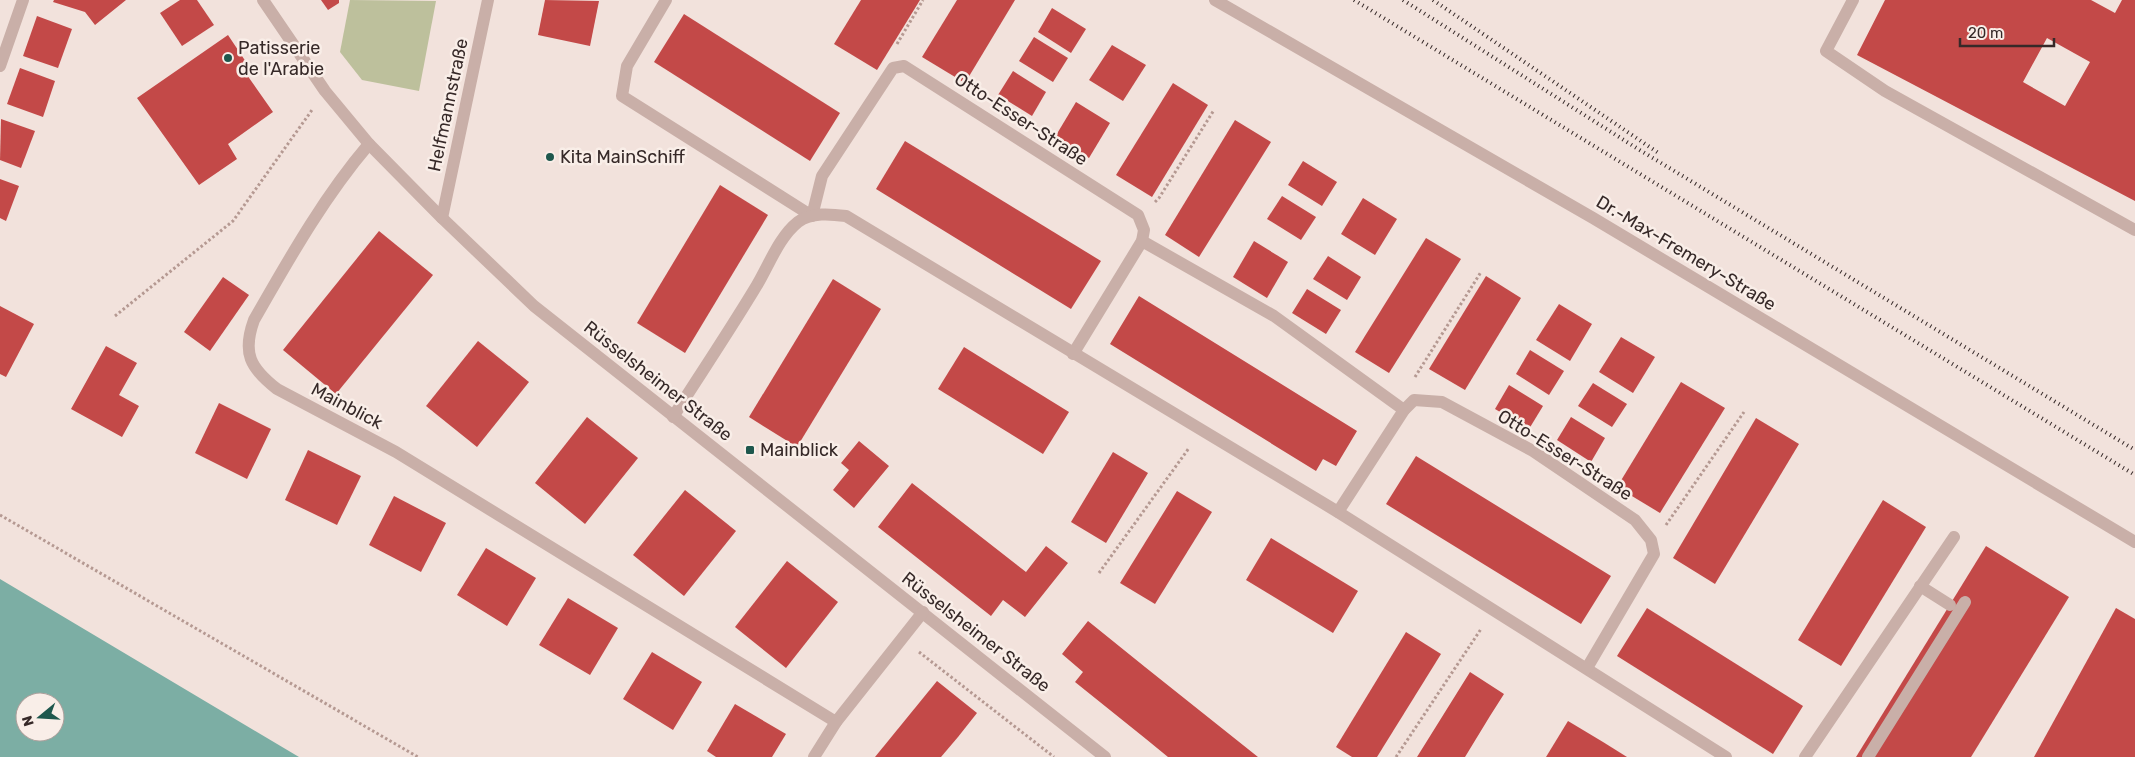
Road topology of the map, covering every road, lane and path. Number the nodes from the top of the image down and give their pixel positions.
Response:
1 (23, 0) edge
2 (263, 0) edge
3 (488, 0) edge
4 (666, 0) edge
5 (923, 0) edge
6 (1215, 0) edge
7 (1853, 0) edge
8 (0, 66) edge
9 (893, 68) junction
10 (325, 92) junction
11 (1214, 110) dead end
12 (369, 144) junction
13 (1138, 215) junction
14 (812, 216) junction
15 (442, 218) junction
16 (2135, 230) edge
17 (1142, 241) junction
18 (1481, 272) dead end
19 (115, 316) dead end
20 (1073, 354) junction
21 (1414, 400) junction
22 (1404, 410) junction
23 (1744, 412) dead end
24 (673, 417) junction
25 (1202, 429) junction
26 (1338, 512) junction
27 (0, 515) edge
28 (1954, 538) dead end
29 (1651, 540) junction
30 (2135, 542) edge
31 (1099, 573) dead end
32 (1920, 586) junction
33 (1965, 602) dead end
34 (1950, 605) dead end
35 (1494, 610) junction
36 (923, 612) junction
37 (901, 638) junction
38 (1587, 668) junction
39 (836, 722) junction
40 (418, 757) edge
41 (814, 757) edge
42 (1054, 757) edge
43 (1105, 757) edge
44 (1396, 757) edge
45 (1726, 757) edge
46 (1805, 757) edge
47 (1868, 757) edge

1 - 8 street
2 - 10 street, Rüsselsheimer Straße
3 - 15 street, Helfmannstraße
4 - 14 street
5 - 9 path
6 - 30 street, Dr.-Max-Fremery-Straße
7 - 16 street
9 - 13 street, Otto-Esser-Straße
9 - 14 street
10 - 12 street, Rüsselsheimer Straße
10 - 19 path
11 - 13 path
12 - 15 street, Rüsselsheimer Straße
12 - 39 street, Mainblick
13 - 17 street
14 - 20 street
14 - 24 street
15 - 24 street, Rüsselsheimer Straße
17 - 20 street
17 - 22 street
18 - 21 path
20 - 25 street
21 - 22 street
21 - 29 street, Otto-Esser-Straße
22 - 26 street
23 - 29 path
24 - 36 street, Rüsselsheimer Straße
25 - 26 street
25 - 31 path
26 - 35 street
27 - 40 path
28 - 32 street
29 - 38 street
32 - 34 street
32 - 46 street
33 - 47 street
35 - 38 street
35 - 44 path
36 - 37 street
36 - 43 street, Rüsselsheimer Straße
37 - 39 street
37 - 42 path
38 - 45 street
39 - 41 street

